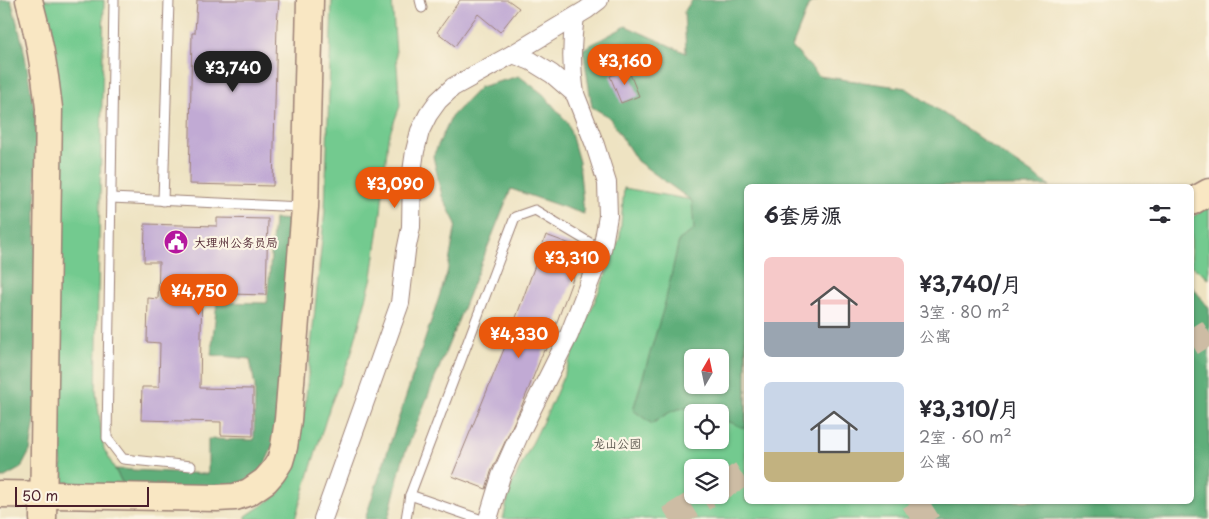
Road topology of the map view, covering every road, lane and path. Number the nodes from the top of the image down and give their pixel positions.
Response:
1 (29, 0) edge
2 (114, 0) edge
3 (169, 0) edge
4 (310, 0) edge
5 (599, 0) edge
6 (575, 17) junction
7 (513, 54) junction
8 (575, 94) junction
9 (1209, 192) edge
10 (111, 198) junction
11 (1194, 200) edge
12 (164, 201) junction
13 (304, 207) junction
14 (602, 250) junction
15 (191, 466) dead end
16 (0, 494) edge
17 (410, 495) junction
18 (43, 507) edge
19 (323, 519) edge
20 (406, 519) edge
21 (480, 519) edge
22 (488, 519) edge

1 - 18 street
2 - 10 lane
3 - 12 lane
4 - 13 street
5 - 6 street
6 - 7 street
6 - 8 street
7 - 8 street
7 - 19 street
8 - 14 street
9 - 11 street
10 - 12 lane
10 - 15 lane
12 - 13 lane
13 - 18 street
14 - 17 lane
14 - 22 street
16 - 18 street
17 - 20 lane
17 - 21 lane

